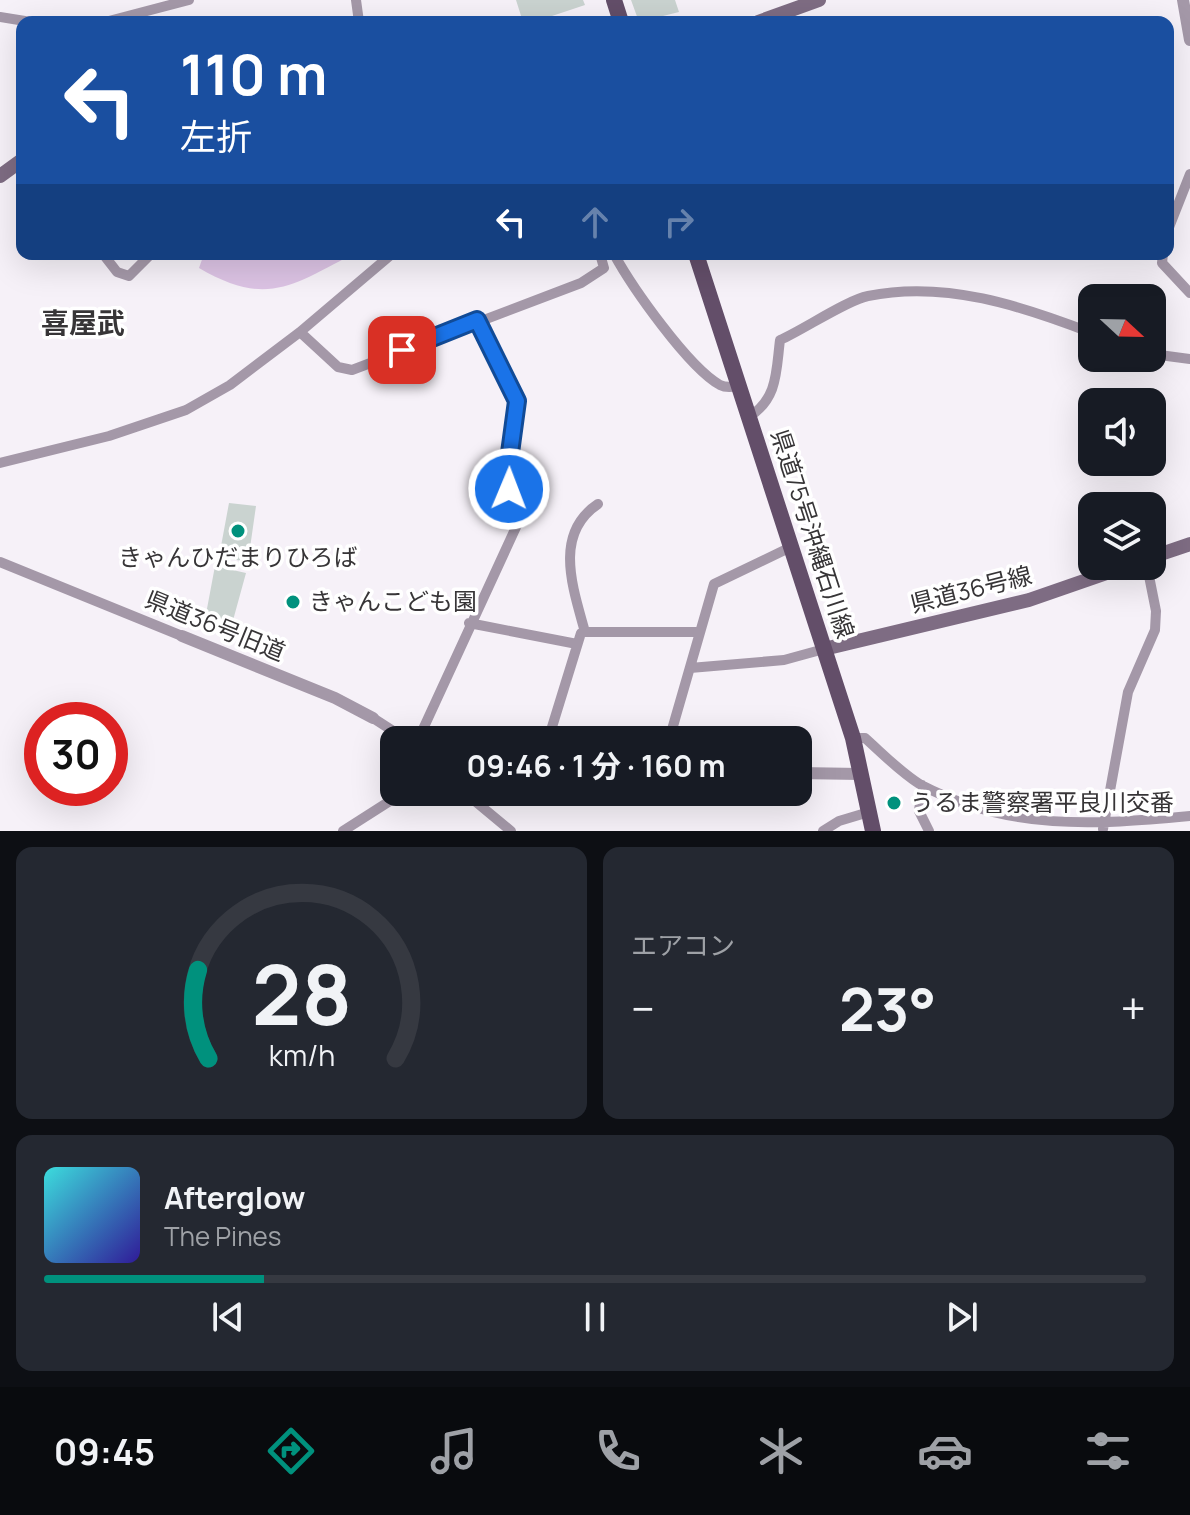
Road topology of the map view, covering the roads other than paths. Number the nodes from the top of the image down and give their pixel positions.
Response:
1 (189, 0) edge
2 (819, 0) edge
3 (1183, 0) edge
4 (128, 16) edge
5 (775, 16) edge
6 (1190, 40) edge
7 (1190, 174) edge
8 (1174, 215) edge
9 (108, 260) edge
10 (145, 260) edge
11 (385, 260) edge
12 (602, 260) edge
13 (618, 260) edge
14 (698, 260) edge
15 (1162, 260) edge
16 (1190, 293) edge
17 (477, 320) junction
18 (1078, 328) edge
19 (300, 332) junction
20 (1166, 356) edge
21 (1190, 359) edge
22 (738, 386) junction
23 (749, 417) junction
24 (0, 463) edge
25 (598, 504) dead end
26 (1190, 544) edge
27 (791, 547) junction
28 (1166, 552) edge
29 (0, 562) edge
30 (1087, 580) edge
31 (1150, 580) edge
32 (469, 623) junction
33 (585, 632) junction
34 (698, 632) junction
35 (182, 636) joint
36 (577, 644) junction
37 (824, 649) junction
38 (690, 668) junction
39 (373, 718) joint
40 (385, 726) edge
41 (424, 726) edge
42 (552, 726) edge
43 (673, 726) edge
44 (853, 738) junction
45 (860, 774) junction
46 (812, 775) edge
47 (922, 785) junction
48 (382, 806) edge
49 (481, 806) edge
50 (869, 812) junction
51 (1190, 816) edge
52 (1103, 828) edge
53 (343, 831) edge
54 (511, 831) edge
55 (823, 831) edge
56 (873, 831) edge
57 (929, 831) edge

1 - 4 street
2 - 5 main road
3 - 6 street
7 - 8 street
9 - 10 street
11 - 19 street
12 - 17 street
13 - 22 street
14 - 22 main road, 県道75号沖縄石川線
15 - 16 street
17 - 19 street
17 - 32 street
18 - 23 street
19 - 24 street
20 - 21 street
22 - 23 main road, 県道75号沖縄石川線
23 - 27 main road, 県道75号沖縄石川線
25 - 33 street
26 - 28 main road
27 - 34 street
27 - 37 main road, 県道75号沖縄石川線
29 - 35 street, 県道36号旧道
30 - 37 main road, 県道36号線
31 - 52 street
32 - 36 street
32 - 41 street
33 - 34 street
33 - 36 street
34 - 38 street
35 - 39 street, 県道36号旧道
36 - 42 street
37 - 38 street
37 - 44 main road, 県道75号沖縄石川線
38 - 43 street
39 - 40 street, 県道36号旧道
44 - 45 main road, 県道75号沖縄石川線
44 - 47 street
45 - 46 street
45 - 50 main road, 県道75号沖縄石川線
47 - 52 street
47 - 57 street
48 - 53 street
49 - 54 street
50 - 55 street
50 - 56 main road, 県道75号沖縄石川線
51 - 52 street

